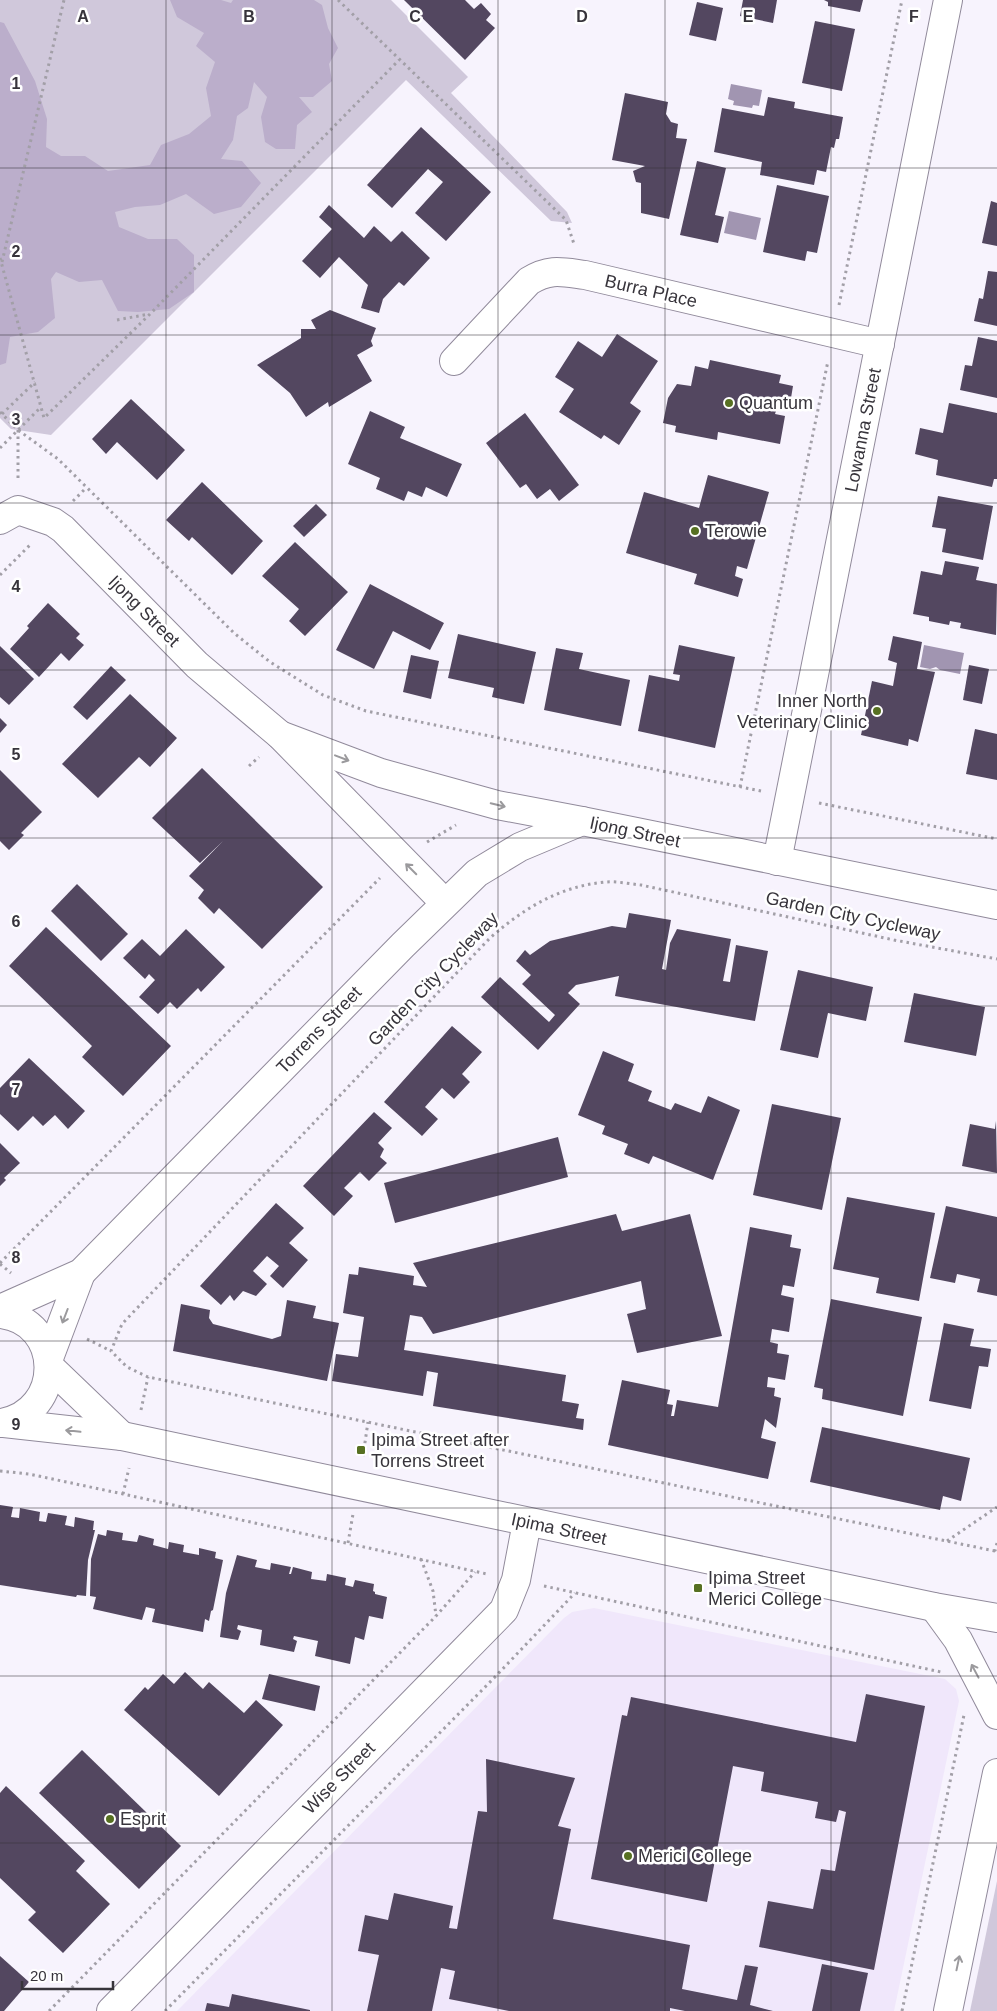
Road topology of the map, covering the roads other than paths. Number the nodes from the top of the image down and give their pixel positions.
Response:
1 (948, 0) edge
2 (880, 344) junction
3 (454, 361) dead end
4 (9, 515) edge
5 (280, 735) junction
6 (582, 820) junction
7 (777, 861) junction
8 (445, 903) junction
9 (997, 905) edge
10 (81, 1273) junction
11 (0, 1309) edge
12 (0, 1314) edge
13 (49, 1363) junction
14 (2, 1423) edge
15 (122, 1436) junction
16 (527, 1522) junction
17 (934, 1607) junction
18 (997, 1618) edge
19 (997, 1715) edge
20 (997, 1773) edge
21 (111, 2011) edge
22 (948, 2011) edge

1 - 2 street, Lowanna Street
2 - 3 street, Burra Place
2 - 7 street, Lowanna Street
4 - 5 street, Ijong Street
5 -> 6 street, Ijong Street
8 -> 5 street, Ijong Street
6 - 7 street, Ijong Street
6 - 8 street, Torrens Street
7 - 9 street, Ijong Street
8 - 10 street, Torrens Street
10 - 11 street, Torrens Street
10 -> 13 street, Torrens Street
12 - 13 street
13 - 14 street, Torrens Street
13 - 15 street
15 -> 14 street, Ipima Street
15 - 16 street, Ipima Street
16 - 17 street, Ipima Street
16 - 21 street, Wise Street
17 - 18 street, Ipima Street
19 -> 17 street
22 -> 20 street

